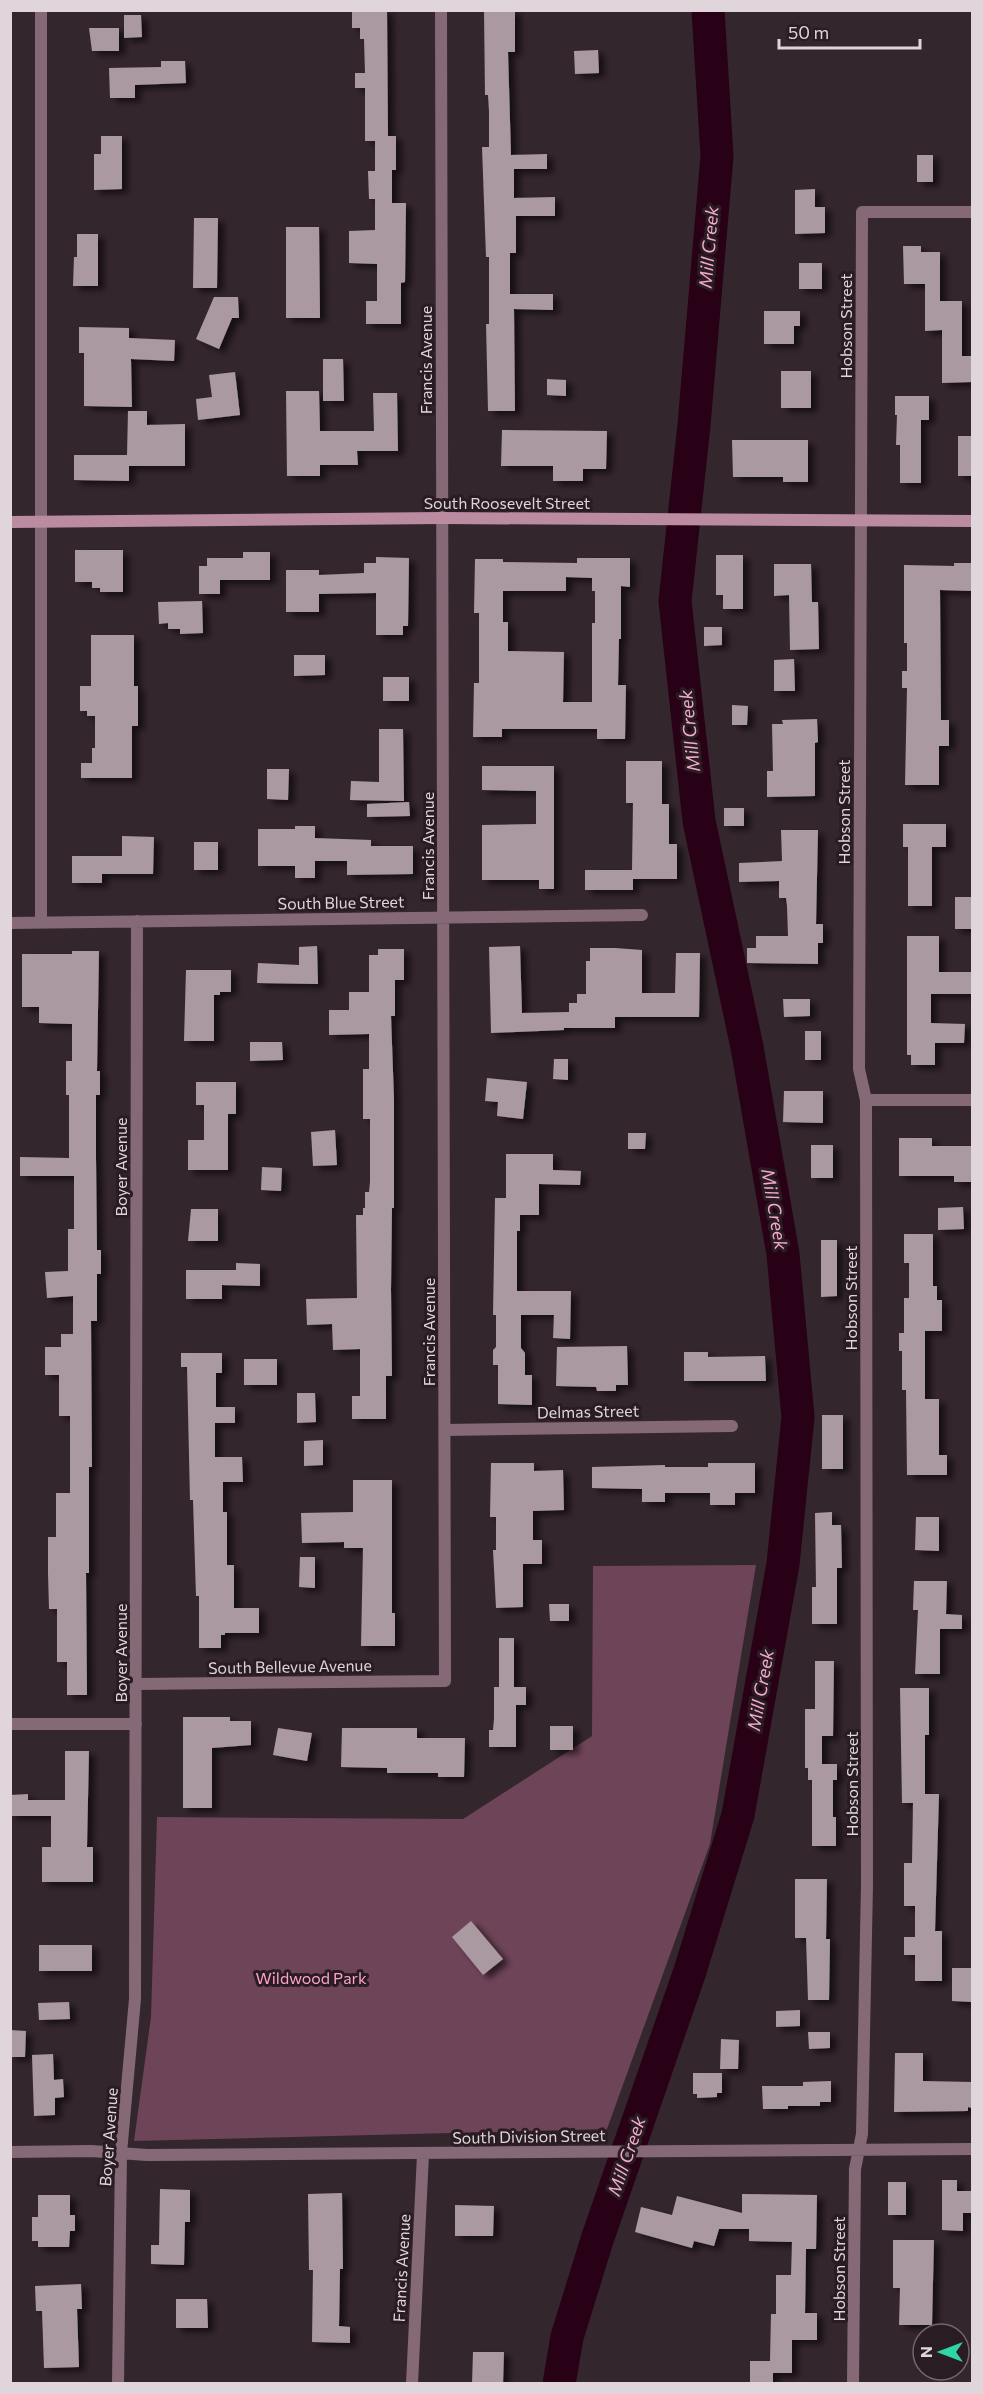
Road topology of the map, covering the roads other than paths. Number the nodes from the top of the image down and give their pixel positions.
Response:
1 (41, 10) edge
2 (441, 10) edge
3 (972, 212) edge
4 (442, 518) junction
5 (41, 521) junction
6 (860, 521) junction
7 (972, 521) edge
8 (10, 522) edge
9 (642, 915) dead end
10 (443, 918) junction
11 (137, 921) junction
12 (41, 922) junction
13 (10, 923) edge
14 (866, 1100) junction
15 (972, 1100) edge
16 (732, 1426) dead end
17 (445, 1430) junction
18 (445, 1681) joint
19 (136, 1684) junction
20 (10, 1724) edge
21 (136, 1724) junction
22 (972, 2149) edge
23 (858, 2151) junction
24 (10, 2152) edge
25 (121, 2153) junction
26 (423, 2154) junction
27 (118, 2384) edge
28 (412, 2384) edge
29 (854, 2384) edge

1 - 5 street
2 - 4 street, Francis Avenue
3 - 6 street, Hobson Street
4 - 5 main road, South Roosevelt Street
4 - 6 main road, South Roosevelt Street
4 - 10 street, Francis Avenue
5 - 8 main road, South Roosevelt Street
5 - 12 street
6 - 7 main road, South Roosevelt Street
6 - 14 street, Hobson Street
9 - 10 street, South Blue Street
10 - 11 street, South Blue Street
10 - 17 street, Francis Avenue
11 - 12 street, South Blue Street
11 - 19 street, Boyer Avenue
12 - 13 street, South Blue Street
14 - 15 street
14 - 23 street, Hobson Street
16 - 17 street, Delmas Street
17 - 18 street, Francis Avenue
18 - 19 street, South Bellevue Avenue
19 - 21 street, Boyer Avenue
20 - 21 street
21 - 25 street, Boyer Avenue
22 - 23 street, South Division Street
23 - 26 street, South Division Street
23 - 29 street, Hobson Street
24 - 25 street, South Division Street
25 - 26 street, South Division Street
25 - 27 street, Boyer Avenue
26 - 28 street, Francis Avenue

